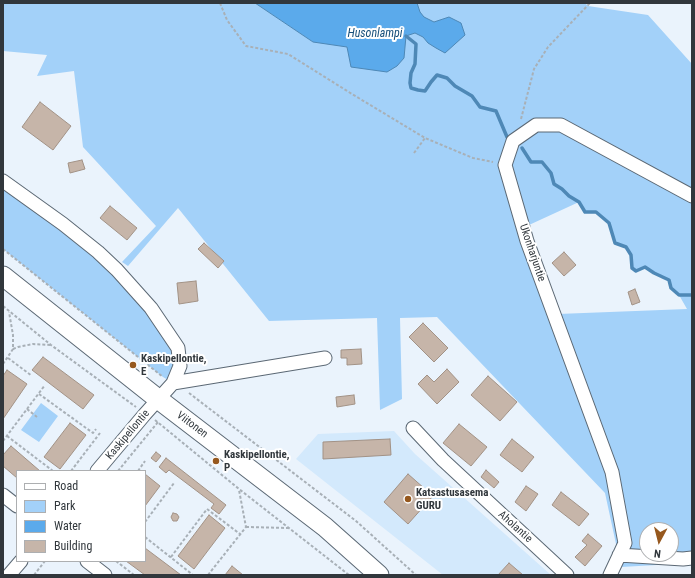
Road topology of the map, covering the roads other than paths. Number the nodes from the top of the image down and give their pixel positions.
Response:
1 (3, 181) edge
2 (692, 196) edge
3 (3, 276) edge
4 (325, 358) dead end
5 (173, 383) junction
6 (158, 399) junction
7 (413, 428) dead end
8 (98, 470) edge
9 (3, 495) edge
10 (16, 505) edge
11 (619, 555) junction
12 (692, 558) edge
13 (20, 562) edge
14 (88, 562) edge
15 (10, 575) edge
16 (105, 575) edge
17 (379, 575) edge
18 (567, 575) edge
19 (610, 575) edge

1 - 5 street
2 - 11 street, Ukonharjuntie
3 - 6 main road, Viitonen
4 - 5 street
5 - 6 street, Kaskipellontie
6 - 8 street, Kaskipellontie
6 - 17 main road, Viitonen
7 - 18 street, Aholantie
9 - 10 street
11 - 12 street
11 - 19 street, Ukonharjuntie
13 - 15 street
14 - 16 street

